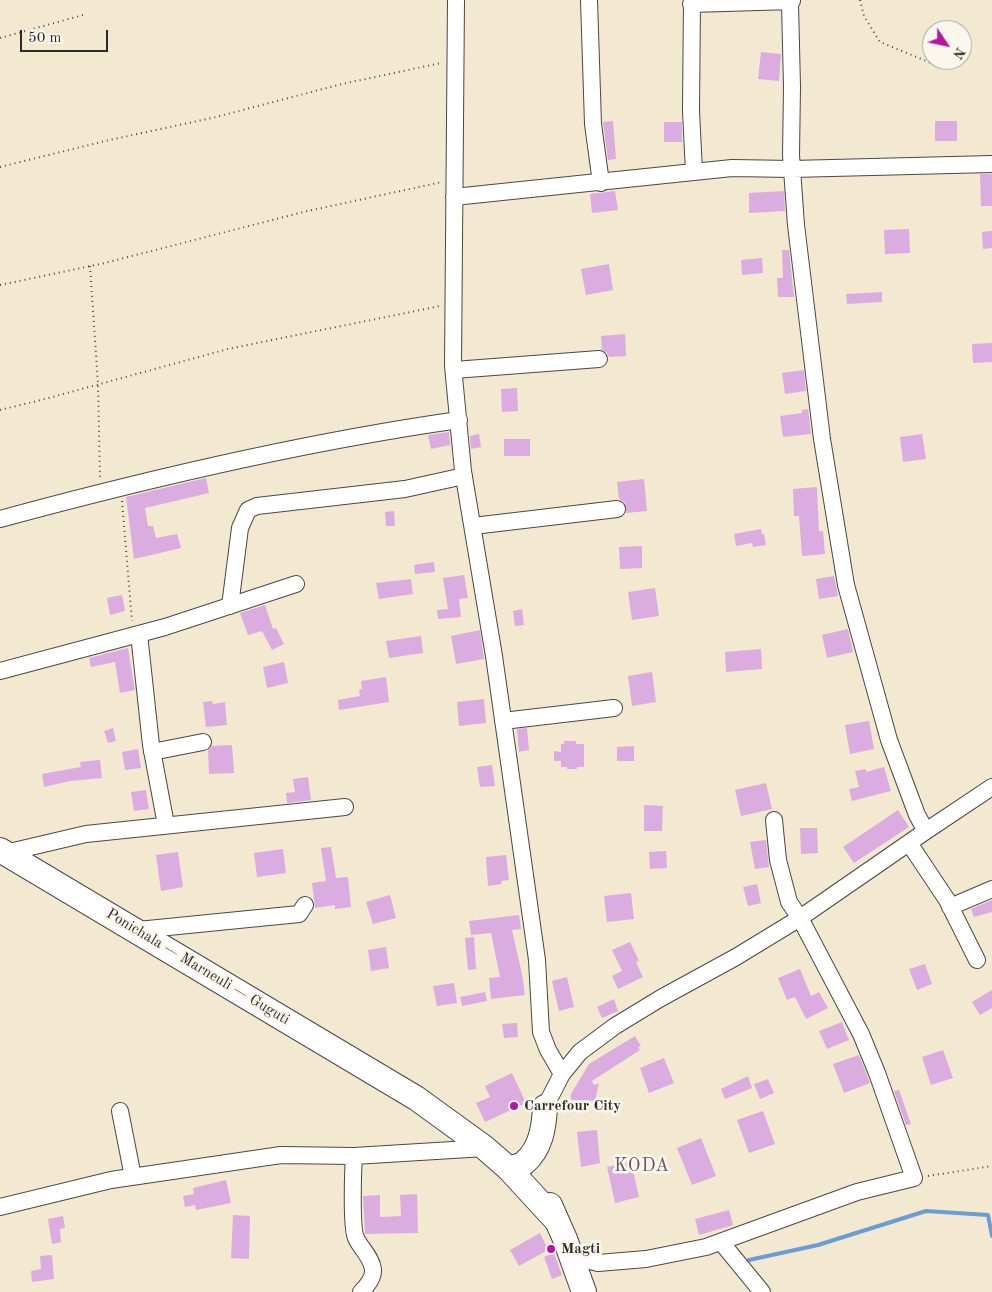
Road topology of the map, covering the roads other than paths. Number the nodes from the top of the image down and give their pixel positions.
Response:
1 (456, 0) edge
2 (589, 0) edge
3 (792, 0) edge
4 (692, 2) edge
5 (992, 164) edge
6 (792, 169) junction
7 (694, 172) junction
8 (601, 183) junction
9 (454, 197) junction
10 (599, 359) dead end
11 (454, 370) junction
12 (458, 420) junction
13 (464, 476) junction
14 (617, 509) dead end
15 (0, 519) edge
16 (472, 526) junction
17 (296, 584) dead end
18 (230, 606) junction
19 (136, 635) junction
20 (0, 671) edge
21 (614, 708) dead end
22 (503, 721) junction
23 (203, 742) dead end
24 (152, 752) junction
25 (992, 787) edge
26 (345, 807) dead end
27 (774, 820) dead end
28 (166, 825) junction
29 (926, 830) junction
30 (909, 842) junction
31 (3, 851) edge
32 (992, 889) edge
33 (305, 905) dead end
34 (950, 906) junction
35 (800, 918) junction
36 (138, 930) junction
37 (977, 960) dead end
38 (562, 1074) junction
39 (395, 1085) junction
40 (545, 1108) joint
41 (120, 1111) dead end
42 (485, 1148) junction
43 (354, 1156) junction
44 (524, 1163) junction
45 (133, 1177) junction
46 (0, 1207) edge
47 (556, 1220) junction
48 (721, 1242) junction
49 (572, 1256) junction
50 (361, 1292) edge
51 (584, 1292) edge
52 (762, 1292) edge

1 - 9 street
2 - 8 street
3 - 4 street
3 - 6 street
4 - 7 street
5 - 6 street
6 - 7 street
6 - 29 street
7 - 8 street
8 - 9 street
9 - 11 street
10 - 11 street
11 - 12 street
12 - 13 street
12 - 15 street
13 - 16 street
13 - 18 street
14 - 16 street
16 - 22 street
17 - 18 street
18 - 19 street
19 - 20 street
19 - 24 street
21 - 22 street
22 - 38 street
23 - 24 street
24 - 28 street
25 - 29 street
26 - 28 street
27 - 35 street
28 - 31 street
29 - 30 street
30 - 34 street
30 - 35 street
31 - 36 highway, Ponichala — Marneuli — Guguti
32 - 34 street
33 - 36 street
34 - 37 street
35 - 38 street
35 - 48 street
36 - 39 highway, Ponichala — Marneuli — Guguti
38 - 40 street
39 - 42 highway, Ponichala — Marneuli — Guguti
39 - 44 highway, Ponichala — Marneuli — Guguti
40 - 44 highway
41 - 45 street
42 - 43 street
42 - 44 highway, Ponichala — Marneuli — Guguti
43 - 45 street
43 - 50 street
44 - 47 highway, Ponichala — Marneuli — Guguti
44 - 47 highway, Ponichala — Marneuli — Guguti
45 - 46 street
47 - 49 highway, Ponichala — Marneuli — Guguti
48 - 49 street
48 - 52 street
49 - 51 highway, Ponichala — Marneuli — Guguti

